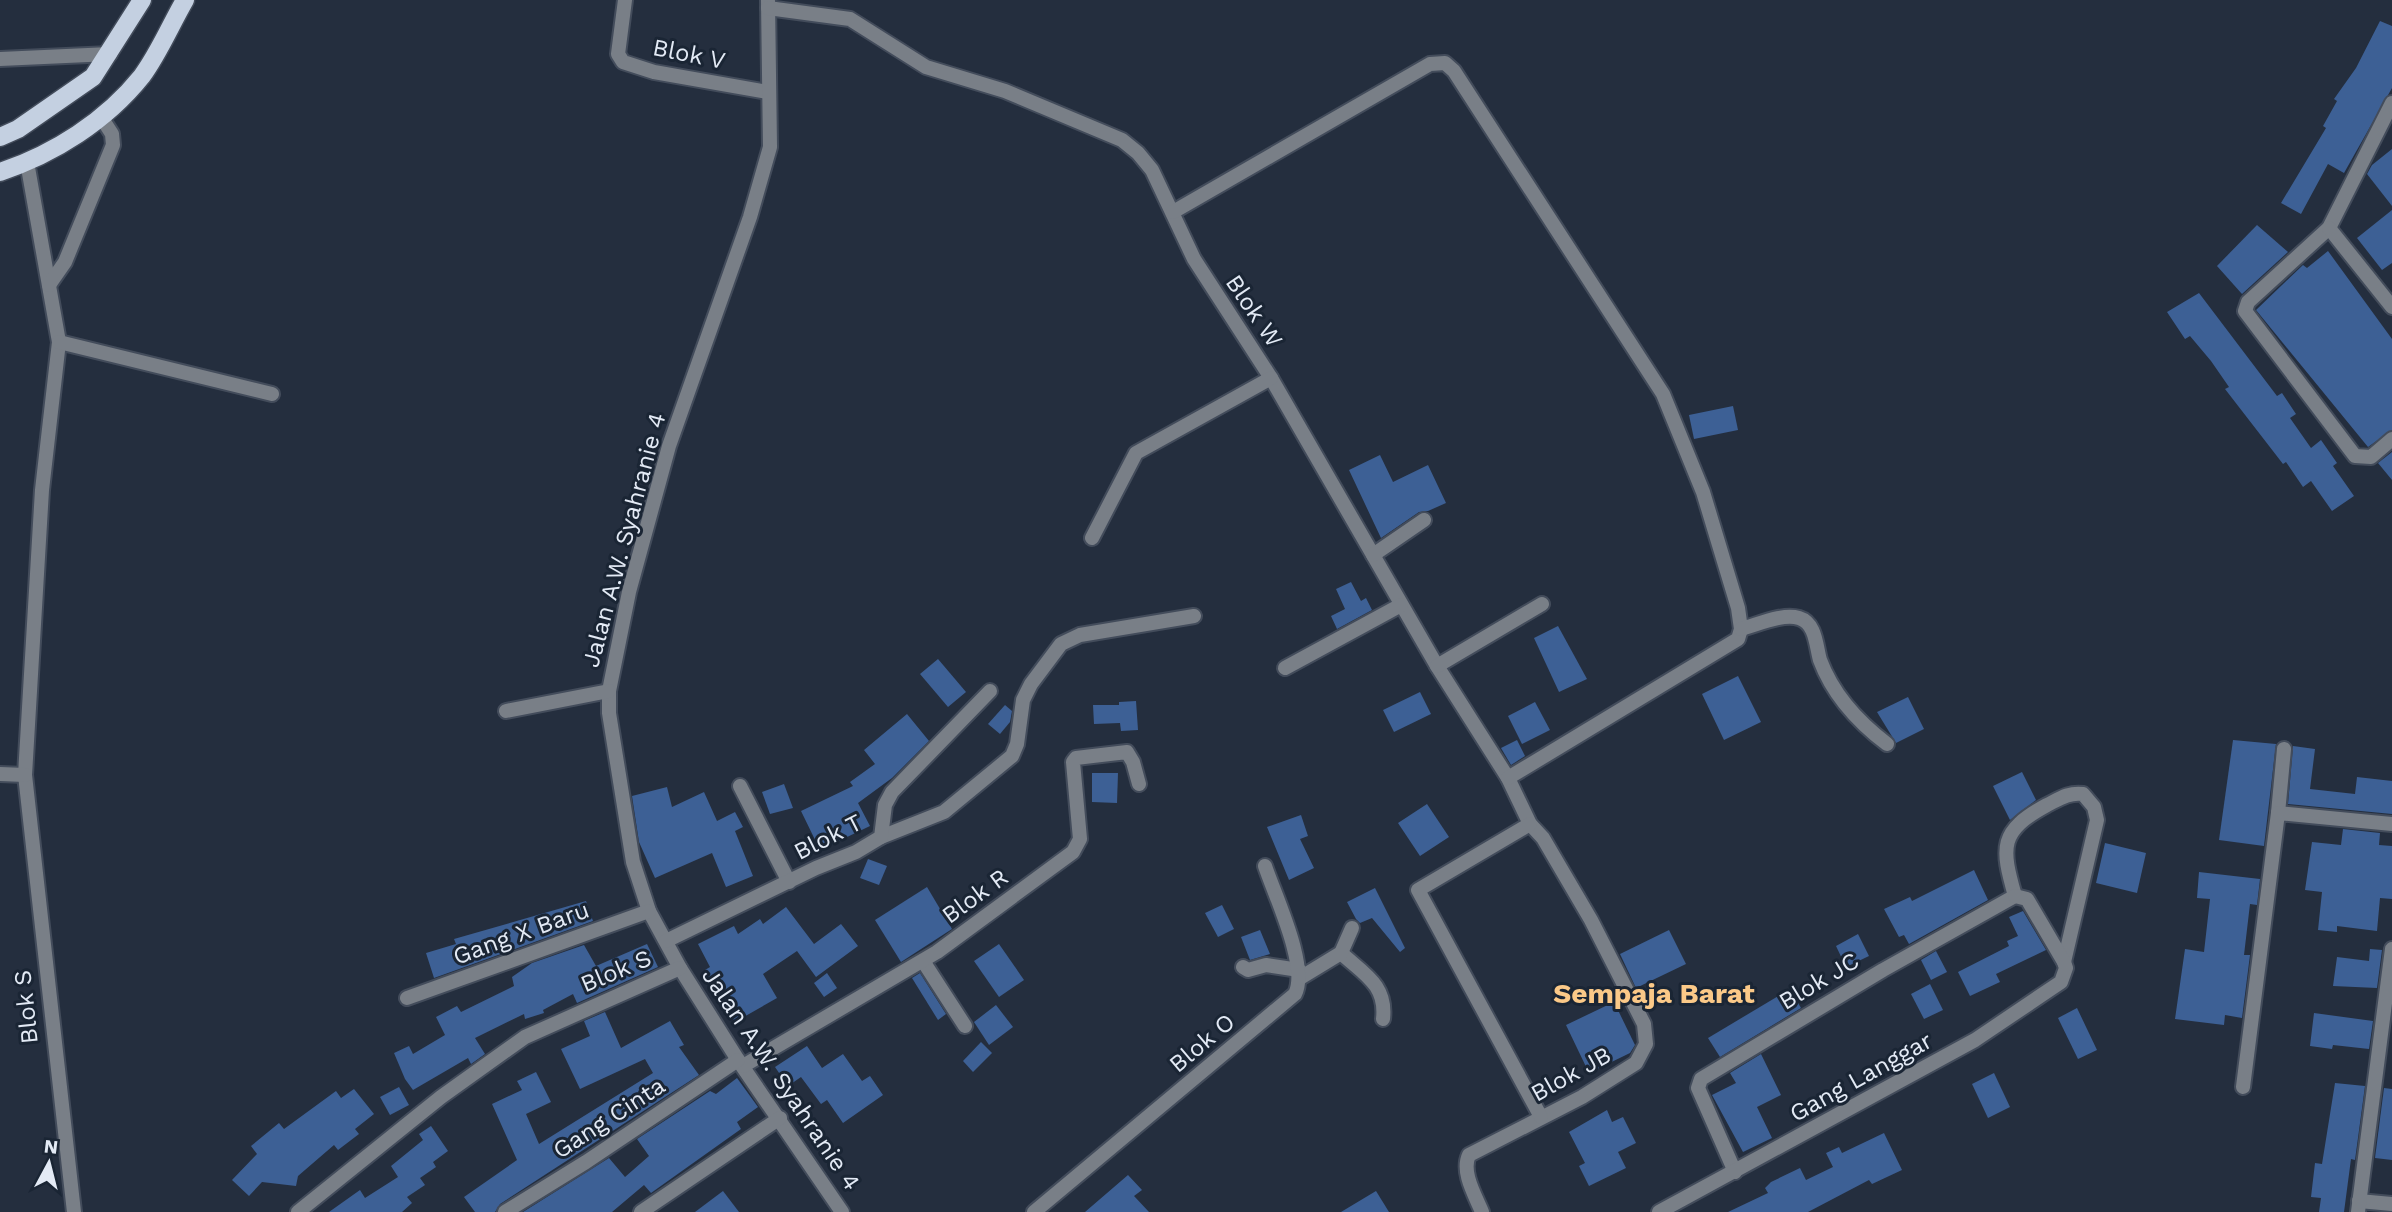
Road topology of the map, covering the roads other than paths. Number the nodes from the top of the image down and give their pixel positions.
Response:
1 (142, 0) edge
2 (185, 0) edge
3 (625, 0) edge
4 (768, 4) edge
5 (110, 54) junction
6 (0, 59) edge
7 (768, 92) junction
8 (2392, 103) edge
9 (101, 117) junction
10 (0, 136) edge
11 (27, 162) junction
12 (0, 172) edge
13 (1173, 212) junction
14 (2329, 228) junction
15 (49, 285) junction
16 (2392, 307) edge
17 (59, 342) junction
18 (1271, 378) junction
19 (272, 394) dead end
20 (2392, 439) edge
21 (1424, 520) dead end
22 (1092, 538) dead end
23 (1373, 555) junction
24 (1542, 604) dead end
25 (1401, 605) junction
26 (1194, 616) dead end
27 (1741, 629) junction
28 (1437, 666) junction
29 (1285, 668) dead end
30 (609, 691) junction
31 (990, 691) dead end
32 (506, 711) dead end
33 (1887, 744) dead end
34 (2284, 749) dead end
35 (0, 774) edge
36 (25, 775) junction
37 (1508, 778) junction
38 (1139, 784) dead end
39 (740, 786) dead end
40 (2278, 813) junction
41 (1530, 824) junction
42 (2392, 824) edge
43 (881, 837) junction
44 (1543, 838) joint
45 (1265, 866) dead end
46 (789, 882) junction
47 (2015, 896) junction
48 (649, 911) junction
49 (1352, 928) dead end
50 (666, 941) junction
51 (2392, 948) edge
52 (1341, 953) junction
53 (923, 961) junction
54 (2064, 962) junction
55 (1243, 967) dead end
56 (680, 968) junction
57 (1299, 974) junction
58 (407, 998) dead end
59 (1383, 1019) dead end
60 (965, 1026) dead end
61 (740, 1063) junction
62 (2244, 1087) dead end
63 (1541, 1117) junction
64 (780, 1118) junction
65 (1735, 1172) junction
66 (2392, 1204) edge
67 (2359, 1207) edge
68 (74, 1212) edge
69 (298, 1212) edge
70 (505, 1212) edge
71 (640, 1212) edge
72 (842, 1212) edge
73 (1034, 1212) edge
74 (1482, 1212) edge
75 (1659, 1212) edge

1 - 5 main road
2 - 9 main road
3 - 7 street, Blok V
4 - 7 street, Jalan A.W. Syahranie 4
4 - 13 street, Blok W
5 - 6 street
5 - 10 main road
7 - 30 street, Jalan A.W. Syahranie 4
8 - 14 street
9 - 11 main road
9 - 15 street
11 - 12 main road
11 - 15 street, Blok S
13 - 18 street, Blok W
13 - 27 street
14 - 16 street
14 - 20 street
15 - 17 street, Blok S
17 - 19 street
17 - 36 street, Blok S
18 - 22 street
18 - 23 street, Blok W
21 - 23 street
23 - 25 street, Blok W
24 - 28 street
25 - 28 street, Blok W
25 - 29 street
26 - 43 street
27 - 33 street
27 - 37 street
28 - 37 street, Blok W
30 - 32 street
30 - 48 street, Jalan A.W. Syahranie 4
31 - 43 street, Blok T
34 - 40 street
35 - 36 street
36 - 68 street, Blok S
37 - 41 street, Blok W
38 - 53 street, Blok R
39 - 46 street
40 - 42 street
40 - 62 street
41 - 44 street, Blok W
41 - 63 street
43 - 46 street, Blok T
44 - 63 street, Blok JB
45 - 57 street
46 - 50 street, Blok T
47 - 54 street
47 - 54 street, Gang Langgar
47 - 65 street, Blok JC
48 - 50 street, Jalan A.W. Syahranie 4
48 - 58 street, Gang X Baru
49 - 52 street
50 - 56 street, Jalan A.W. Syahranie 4
51 - 67 street
52 - 57 street
52 - 59 street
53 - 60 street
53 - 61 street, Blok R
54 - 65 street, Gang Langgar
55 - 57 street
56 - 61 street, Jalan A.W. Syahranie 4
56 - 69 street, Blok S
57 - 73 street, Blok O
61 - 64 street, Jalan A.W. Syahranie 4
61 - 70 street, Gang Cinta
63 - 74 street, Blok JB
64 - 71 street
64 - 72 street, Jalan A.W. Syahranie 4
65 - 75 street, Gang Langgar
66 - 67 street

